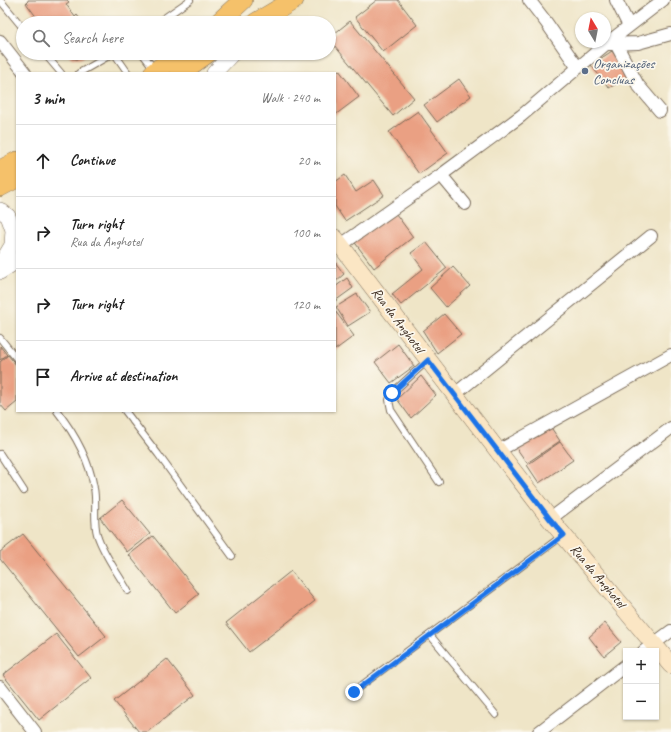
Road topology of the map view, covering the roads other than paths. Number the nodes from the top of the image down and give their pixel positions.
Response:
1 (0, 0) edge
2 (190, 0) edge
3 (243, 0) edge
4 (295, 0) edge
5 (529, 0) edge
6 (616, 0) edge
7 (663, 0) edge
8 (167, 16) edge
9 (226, 16) edge
10 (268, 16) edge
11 (276, 16) edge
12 (16, 19) edge
13 (629, 26) junction
14 (671, 34) edge
15 (0, 41) edge
16 (612, 44) junction
17 (50, 60) edge
18 (102, 60) edge
19 (119, 60) edge
20 (147, 60) edge
21 (171, 60) edge
22 (198, 60) edge
23 (226, 60) edge
24 (578, 68) junction
25 (24, 72) edge
26 (61, 72) edge
27 (81, 72) edge
28 (127, 72) edge
29 (155, 72) edge
30 (181, 72) edge
31 (215, 72) edge
32 (660, 111) dead end
33 (16, 162) edge
34 (0, 170) edge
35 (441, 175) junction
36 (16, 179) edge
37 (0, 187) edge
38 (465, 204) dead end
39 (0, 210) edge
40 (651, 236) dead end
41 (338, 242) edge
42 (16, 262) edge
43 (0, 265) edge
44 (0, 272) edge
45 (0, 338) edge
46 (671, 355) edge
47 (16, 359) edge
48 (428, 360) junction
49 (455, 394) junction
50 (58, 412) edge
51 (125, 412) edge
52 (671, 428) edge
53 (498, 451) junction
54 (0, 454) edge
55 (439, 482) dead end
56 (24, 491) dead end
57 (550, 519) junction
58 (564, 535) junction
59 (232, 556) dead end
60 (128, 591) dead end
61 (671, 631) edge
62 (430, 634) junction
63 (649, 647) edge
64 (671, 665) edge
65 (623, 667) edge
66 (0, 687) edge
67 (354, 692) dead end
68 (496, 715) dead end
69 (35, 732) edge
70 (539, 732) edge

1 - 12 lane
2 - 8 lane
3 - 9 main road
4 - 10 main road
4 - 11 street
5 - 24 street
6 - 13 street
7 - 13 street
13 - 16 street
14 - 16 street
15 - 25 street
16 - 24 street
16 - 32 street
17 - 26 lane
18 - 27 lane
19 - 28 lane
20 - 29 lane
21 - 29 main road
22 - 30 main road
23 - 31 street
24 - 35 street
33 - 34 main road
35 - 38 street
35 - 41 street
36 - 37 main road
39 - 43 street
40 - 49 street
41 - 48 main road, Rua da Anghotel
42 - 44 street
45 - 47 lane
46 - 53 street
48 - 49 main road, Rua da Anghotel
48 - 55 lane
49 - 53 main road, Rua da Anghotel
50 - 60 lane
51 - 59 lane
52 - 57 street
53 - 57 main road, Rua da Anghotel
54 - 56 lane
57 - 58 main road, Rua da Anghotel
58 - 62 lane
58 - 63 main road, Rua da Anghotel
61 - 63 street
62 - 67 lane
62 - 68 lane
63 - 64 main road, Rua da Anghotel
65 - 70 street
66 - 69 street

